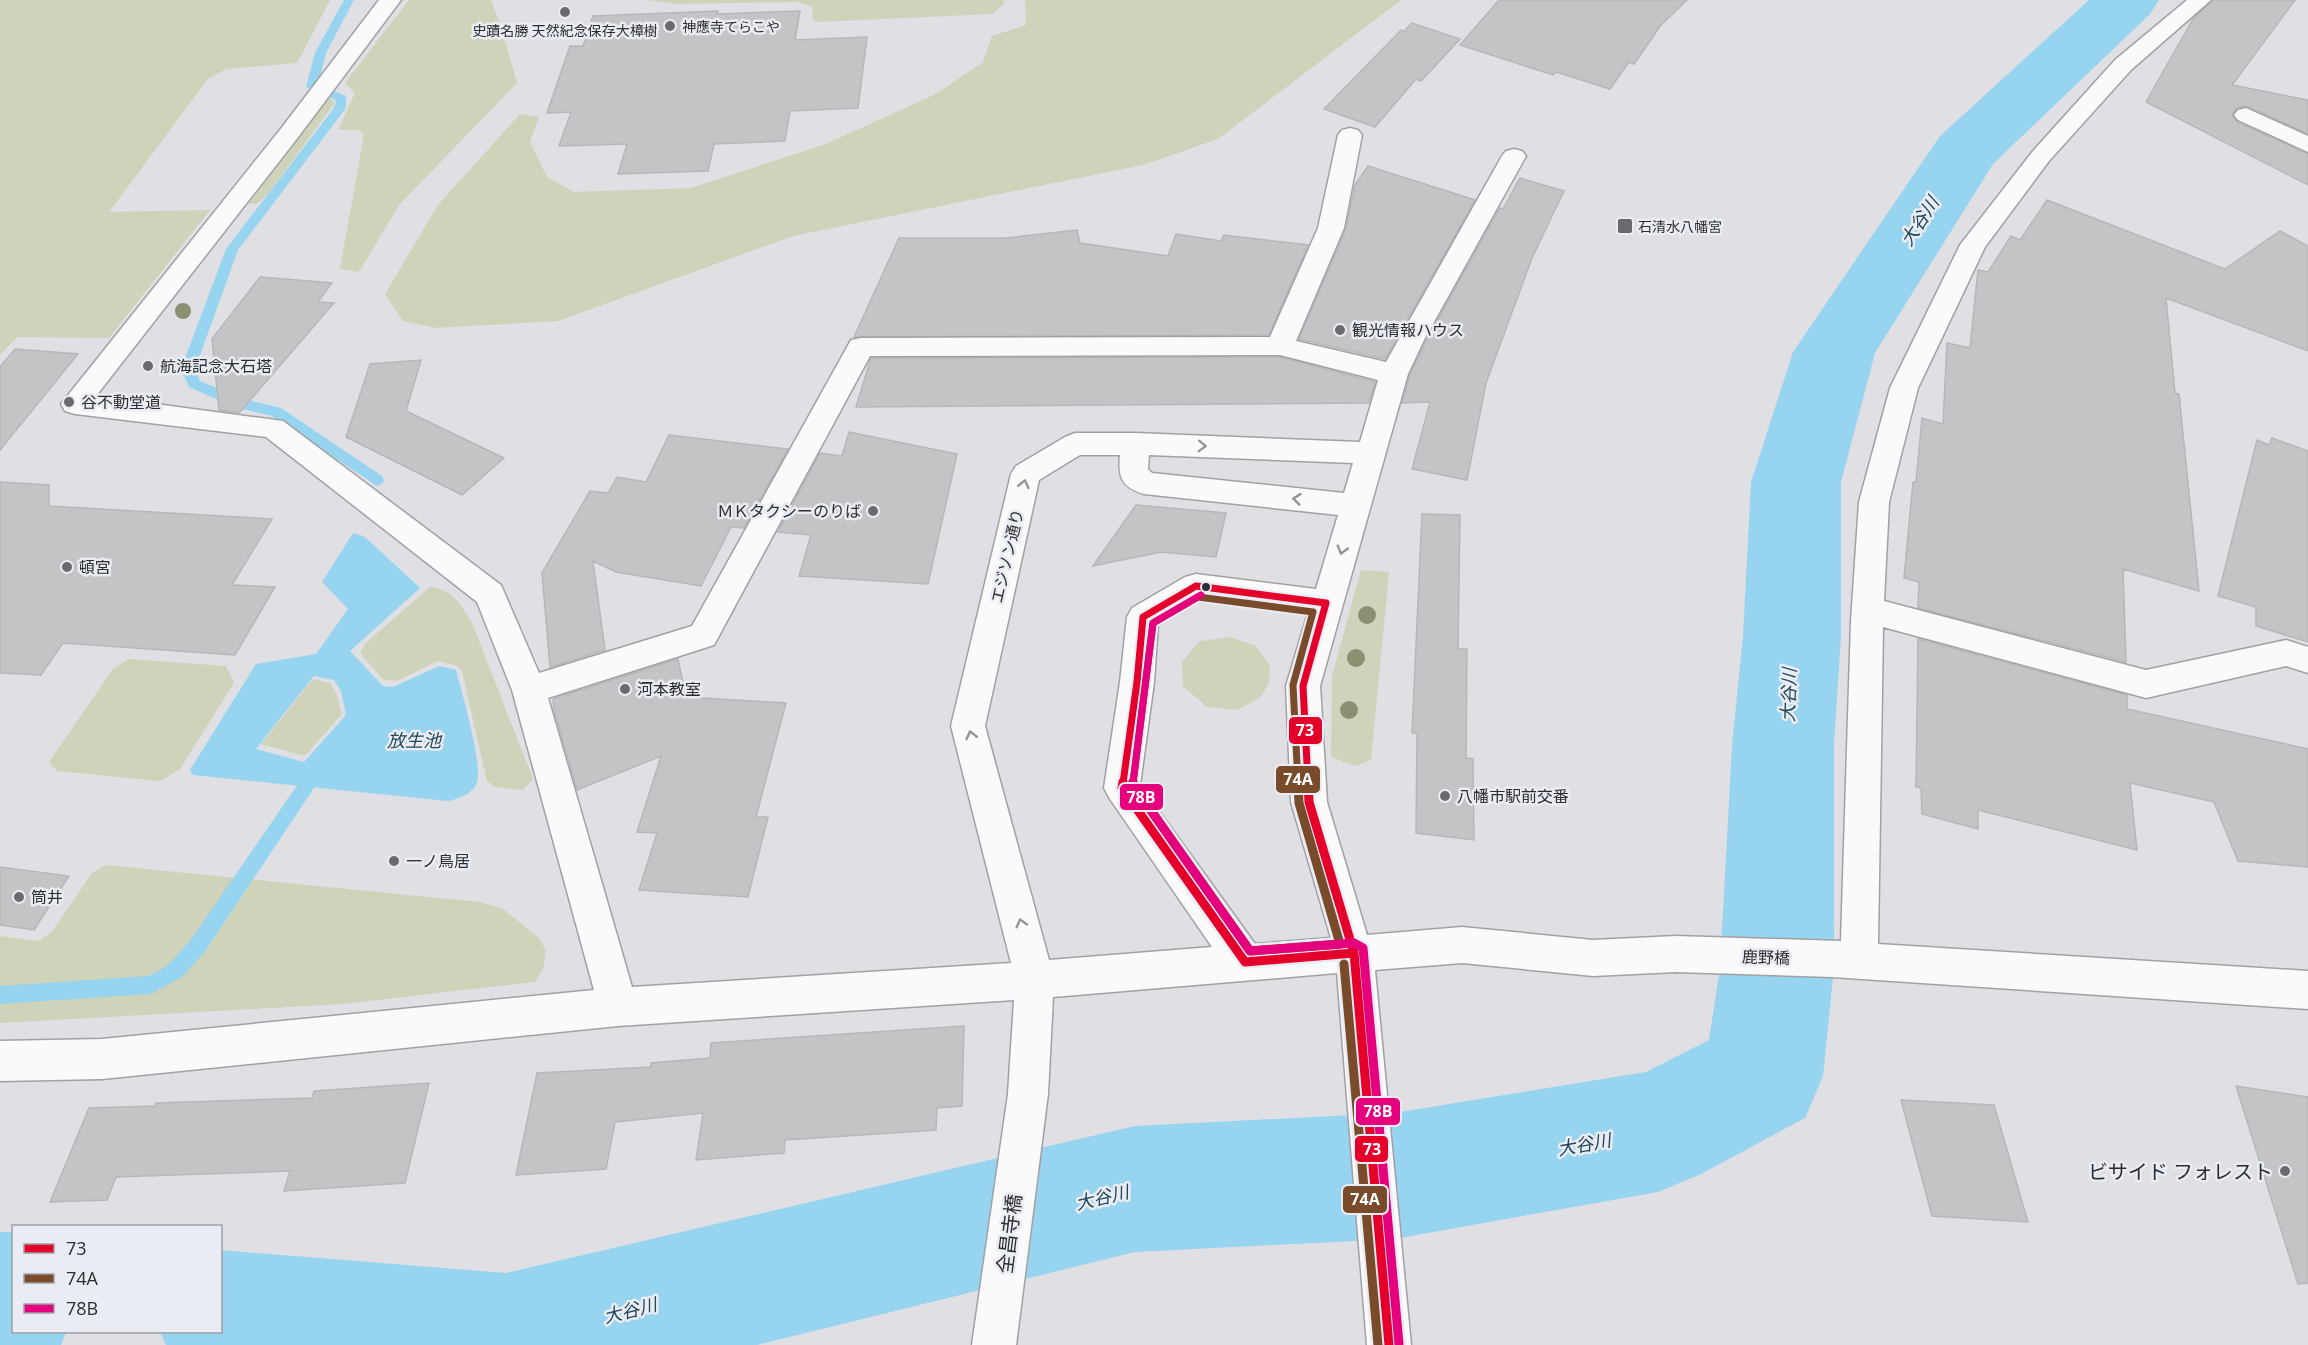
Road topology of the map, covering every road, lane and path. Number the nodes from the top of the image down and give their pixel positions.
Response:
1 (390, 0) edge
2 (2200, 0) edge
3 (2246, 115) dead end
4 (1350, 135) dead end
5 (2308, 145) edge
6 (1514, 156) dead end
7 (1280, 346) junction
8 (1394, 374) junction
9 (1136, 444) junction
10 (1369, 453) junction
11 (1355, 505) junction
12 (1326, 603) junction
13 (1868, 610) junction
14 (2308, 660) edge
15 (529, 690) junction
16 (1354, 953) junction
17 (1845, 960) junction
18 (1245, 962) junction
19 (1035, 980) junction
20 (2308, 990) edge
21 (618, 1007) junction
22 (0, 1060) edge
23 (1023, 1123) joint
24 (994, 1345) edge
25 (1389, 1345) edge

1 - 15 street
2 - 13 street
3 - 5 street
4 - 7 street
6 - 8 street
7 - 8 street
7 - 15 street
8 - 10 street
9 -> 10 street, エジソン通り
11 -> 9 street
19 -> 9 street, エジソン通り
10 - 11 street
11 -> 12 street
12 - 16 street
12 - 18 street
13 - 14 street
13 - 17 street
15 - 21 street
16 - 17 street, 鹿野橋
16 - 18 street, 鹿野橋
16 - 25 street
17 - 20 street, 鹿野橋
18 - 19 street, 鹿野橋
19 - 21 street, 鹿野橋
19 - 23 street, エジソン通り
21 - 22 street, 鹿野橋
23 - 24 street, 全昌寺橋

